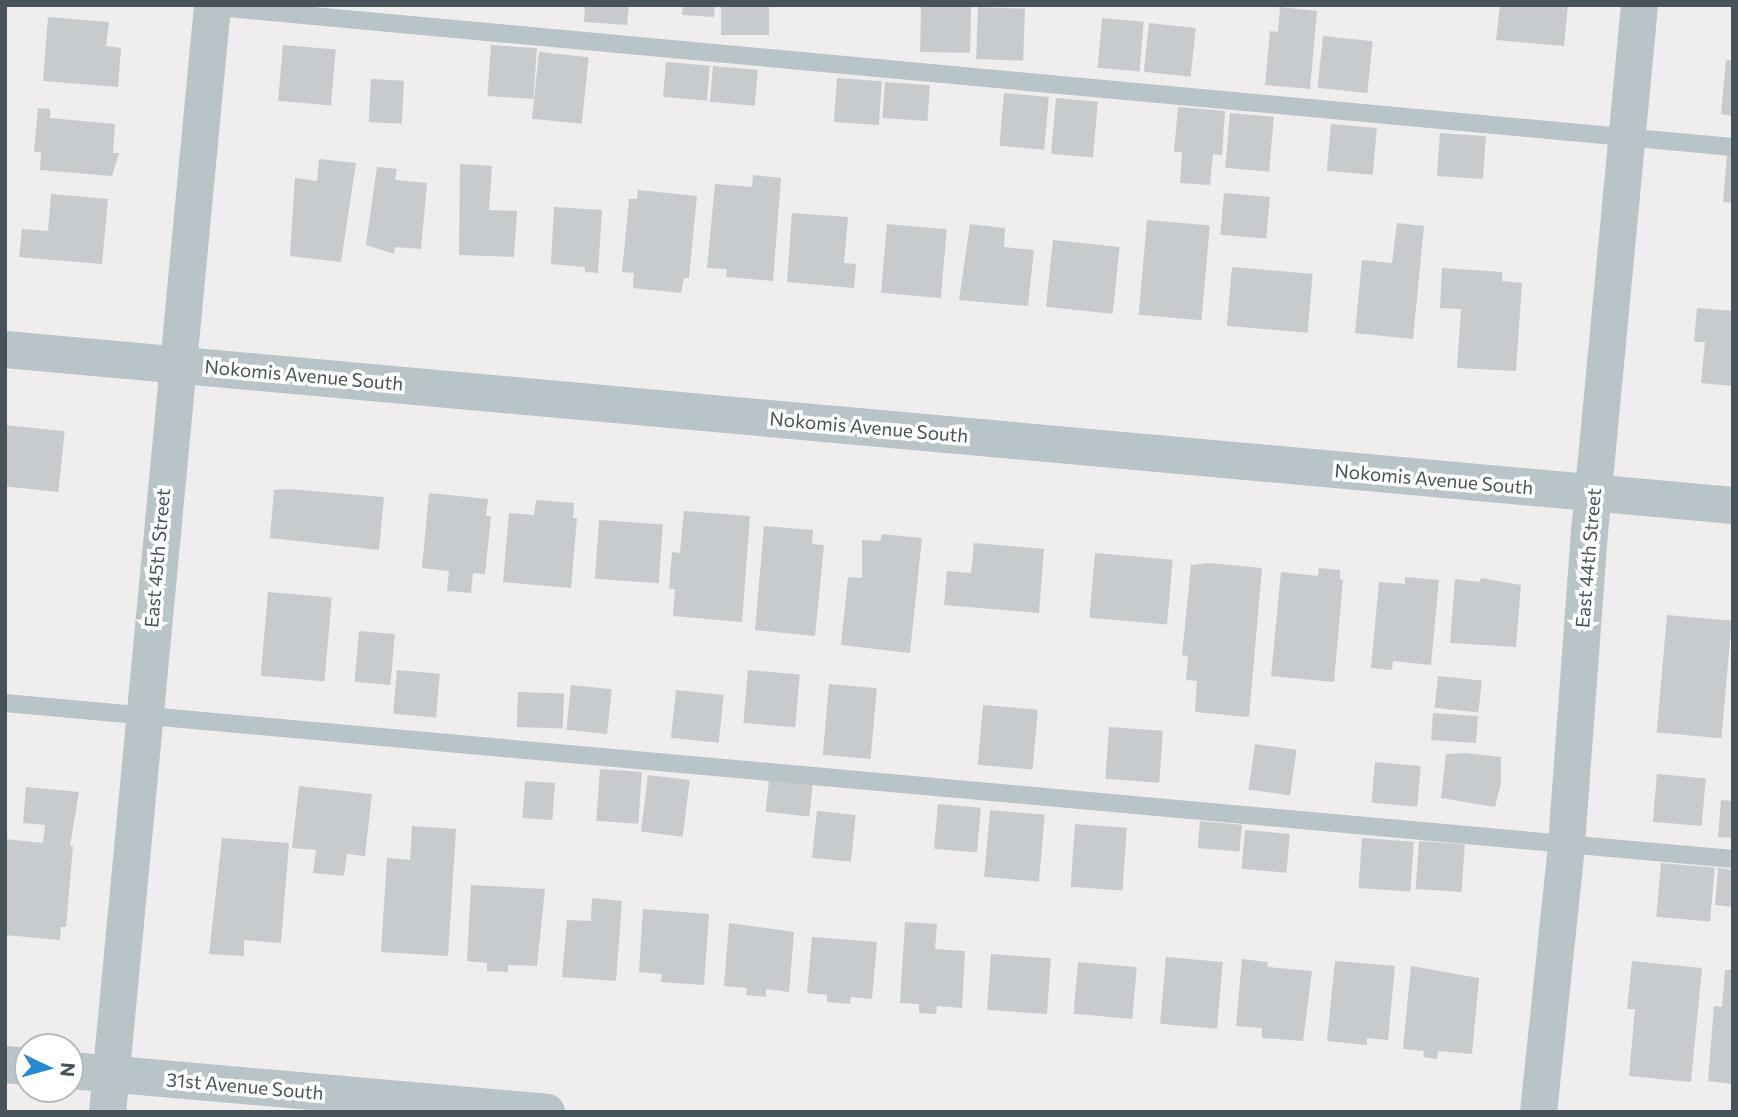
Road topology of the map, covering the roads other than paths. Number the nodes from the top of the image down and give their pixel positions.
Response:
1 (1639, 5) edge
2 (207, 6) edge
3 (1626, 138) junction
4 (1733, 147) edge
5 (5, 349) edge
6 (176, 363) junction
7 (1593, 493) junction
8 (1733, 505) edge
9 (5, 704) edge
10 (142, 715) junction
11 (1566, 844) junction
12 (1733, 859) edge
13 (84, 1071) edge
14 (111, 1074) junction
15 (107, 1112) edge
16 (546, 1112) edge
17 (1538, 1112) edge

1 - 3 street, East 44th Street
2 - 3 lane
2 - 6 street, East 45th Street
3 - 4 lane
3 - 7 street, East 44th Street
5 - 6 street, Nokomis Avenue South
6 - 7 street, Nokomis Avenue South
6 - 10 street, East 45th Street
7 - 8 street, Nokomis Avenue South
7 - 11 street, East 44th Street
9 - 10 lane
10 - 11 lane
10 - 14 street, East 45th Street
11 - 12 lane
11 - 17 street, East 44th Street
13 - 14 street, 31st Avenue South
14 - 15 street, East 45th Street
14 - 16 street, 31st Avenue South

